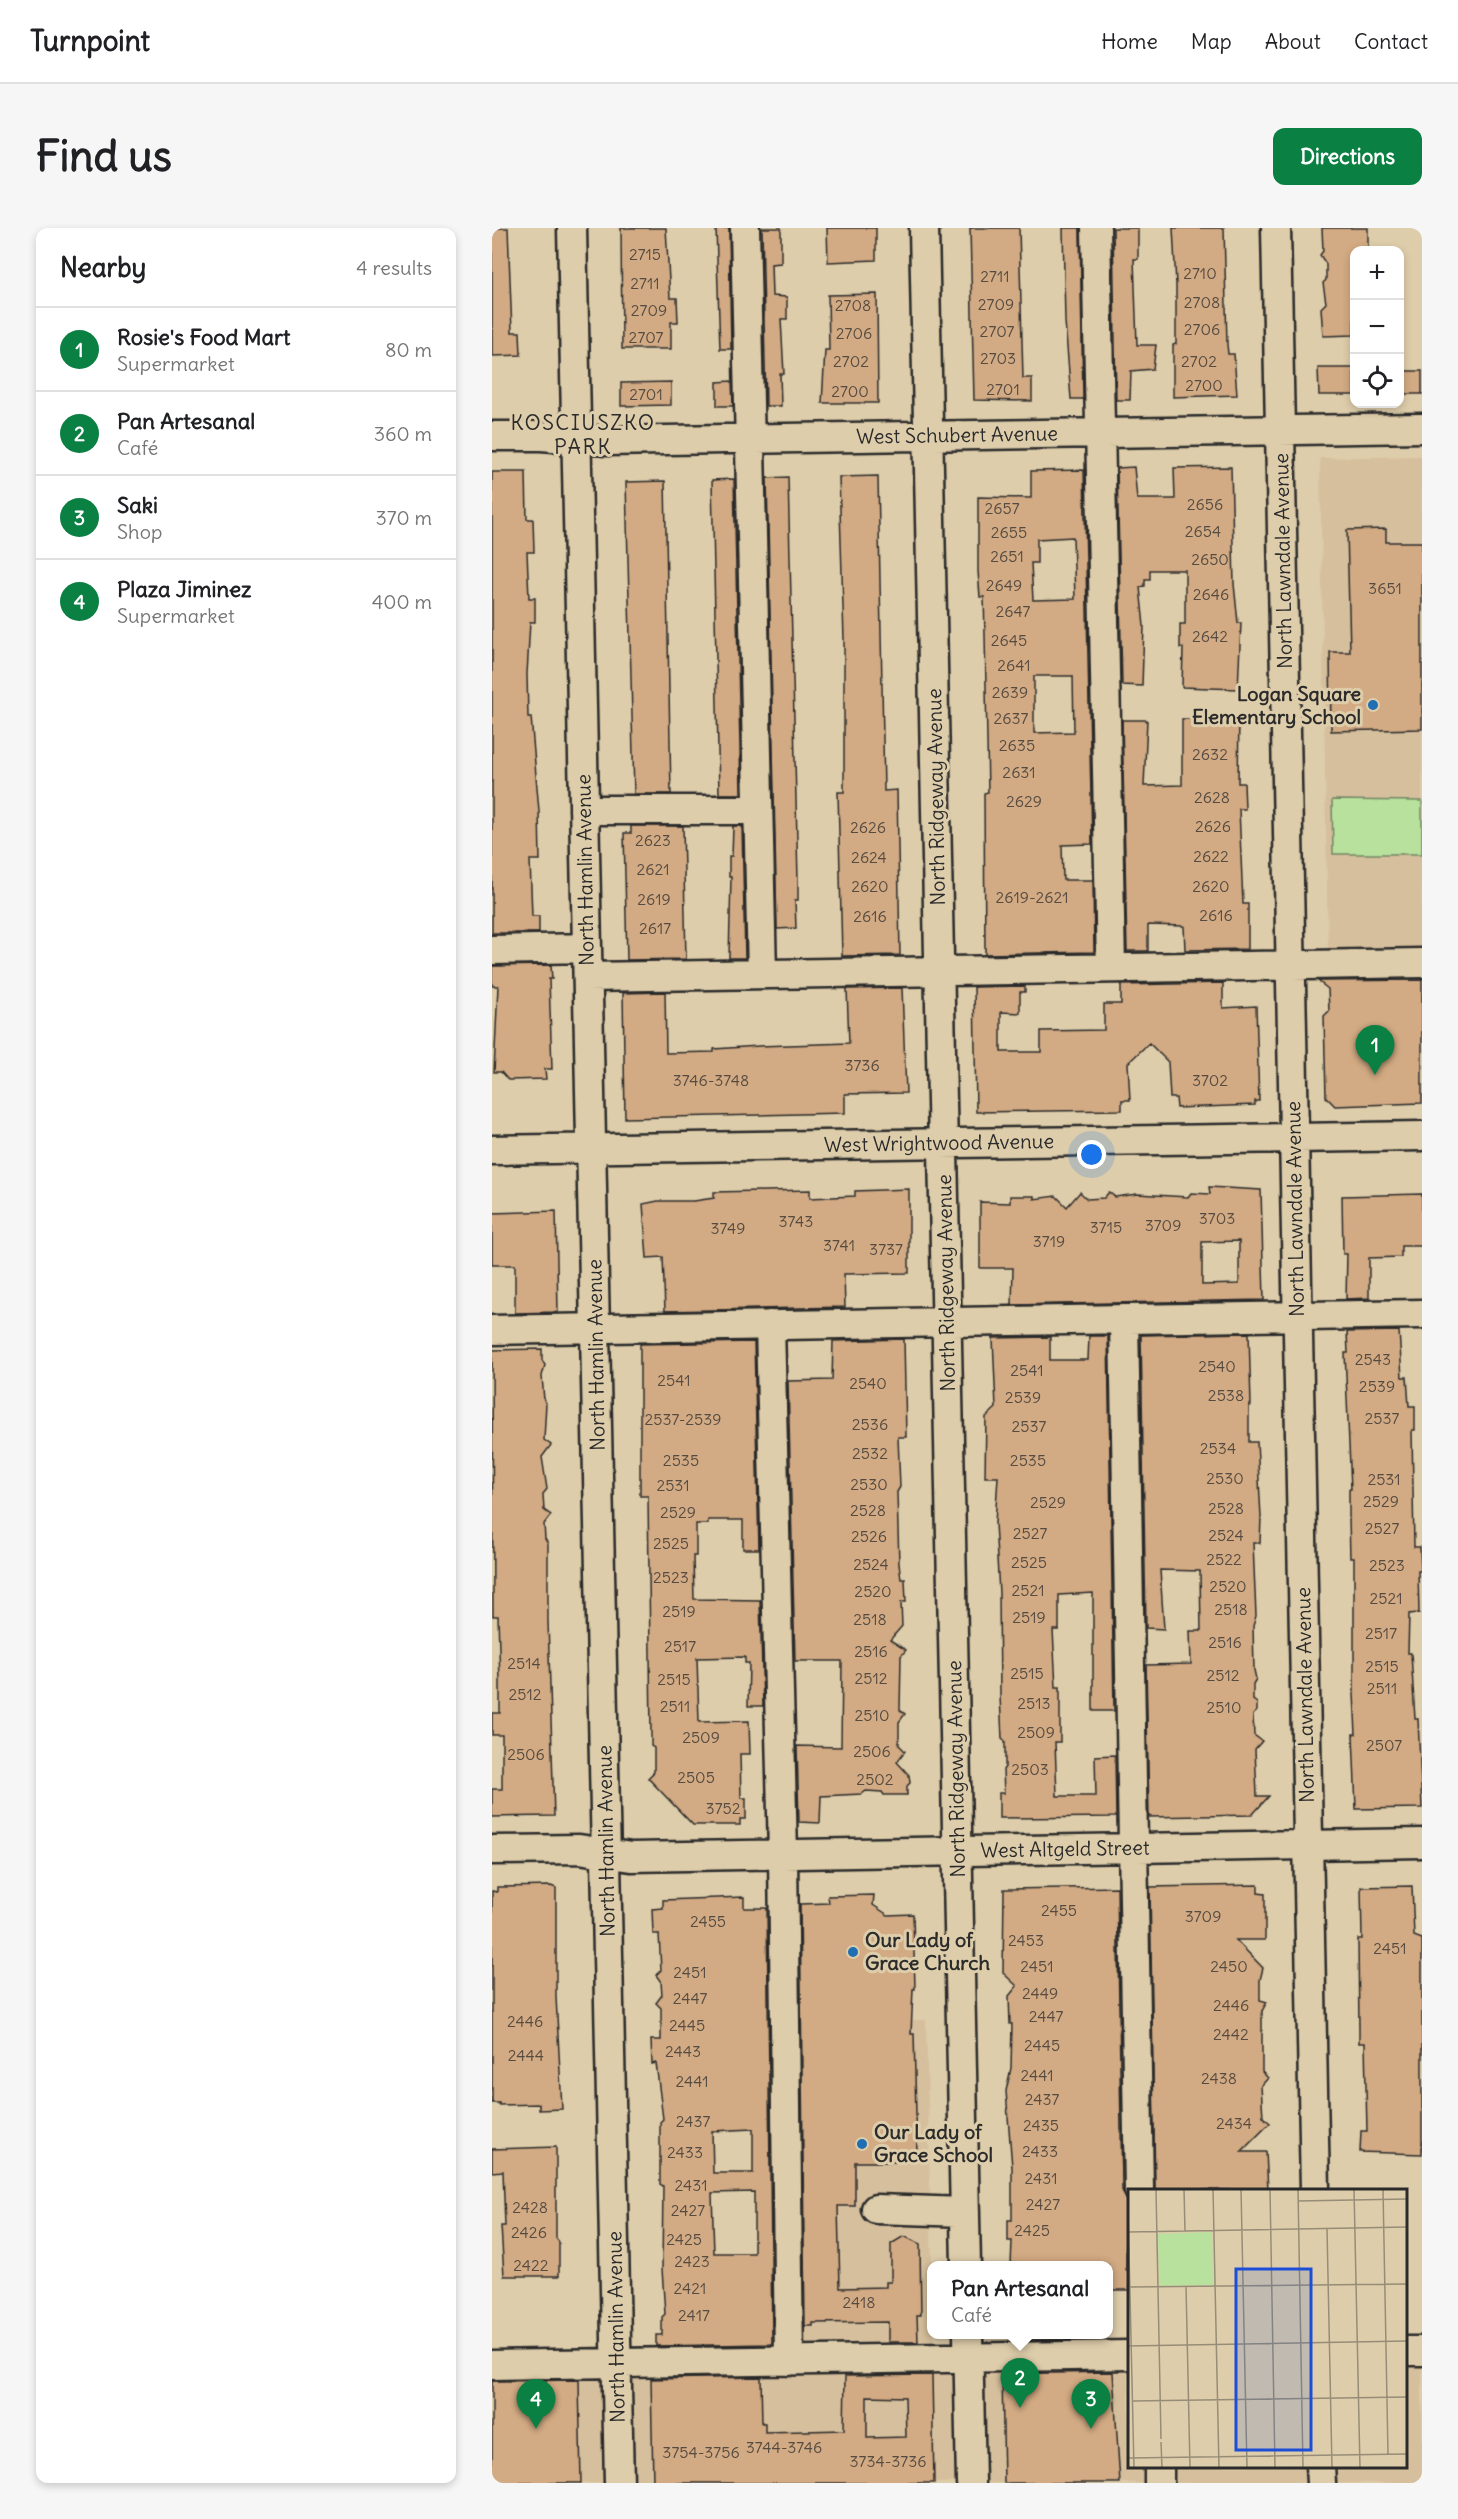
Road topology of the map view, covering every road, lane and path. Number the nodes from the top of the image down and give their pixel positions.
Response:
1 (572, 228) edge
2 (745, 228) edge
3 (924, 228) edge
4 (1096, 228) edge
5 (1276, 228) edge
6 (1422, 428) edge
7 (1280, 431) junction
8 (1102, 433) junction
9 (492, 436) edge
10 (929, 436) junction
11 (576, 439) junction
12 (750, 439) junction
13 (584, 810) junction
14 (758, 810) junction
15 (587, 948) junction
16 (492, 950) edge
17 (1422, 963) edge
18 (1291, 965) junction
19 (1111, 968) junction
20 (940, 971) junction
21 (762, 974) junction
22 (588, 977) junction
23 (1422, 1136) edge
24 (1294, 1138) junction
25 (943, 1143) junction
26 (591, 1148) junction
27 (492, 1150) edge
28 (1422, 1314) edge
29 (1298, 1316) junction
30 (1124, 1319) junction
31 (947, 1322) junction
32 (770, 1325) junction
33 (595, 1328) junction
34 (492, 1330) edge
35 (1422, 1843) edge
36 (1308, 1845) junction
37 (1134, 1848) junction
38 (492, 1850) edge
39 (958, 1851) junction
40 (606, 1853) junction
41 (783, 1854) junction
42 (1139, 2189) edge
43 (1315, 2189) edge
44 (876, 2209) dead end
45 (965, 2212) junction
46 (966, 2261) edge
47 (968, 2346) edge
48 (1128, 2355) edge
49 (789, 2361) junction
50 (617, 2363) junction
51 (492, 2365) edge
52 (1320, 2468) edge
53 (619, 2483) edge
54 (970, 2483) edge
55 (1321, 2483) edge

1 - 11 street, North Hamlin Avenue
2 - 12 street
3 - 10 street, North Ridgeway Avenue
4 - 8 street
5 - 7 street, North Lawndale Avenue
6 - 7 street, West Schubert Avenue
7 - 8 street, West Schubert Avenue
7 - 18 street, North Lawndale Avenue
8 - 10 street, West Schubert Avenue
8 - 19 street
9 - 11 street, West Schubert Avenue
10 - 12 street, West Schubert Avenue
10 - 20 street, North Ridgeway Avenue
11 - 12 street, West Schubert Avenue
11 - 13 street, North Hamlin Avenue
12 - 14 street
13 - 14 street
13 - 15 street, North Hamlin Avenue
14 - 21 street
15 - 16 street
15 - 22 street, North Hamlin Avenue
17 - 18 street
18 - 19 street
18 - 24 street, North Lawndale Avenue
19 - 20 street
20 - 21 street
20 - 25 street, North Ridgeway Avenue
21 - 22 street
22 - 26 street, North Hamlin Avenue
23 - 24 street, West Wrightwood Avenue
24 - 25 street, West Wrightwood Avenue
24 - 29 street, North Lawndale Avenue
25 - 26 street, West Wrightwood Avenue
25 - 31 street, North Ridgeway Avenue
26 - 27 street, West Wrightwood Avenue
26 - 33 street, North Hamlin Avenue
28 - 29 street
29 - 30 street
29 - 36 street, North Lawndale Avenue
30 - 31 street
30 - 37 street
31 - 32 street
31 - 39 street, North Ridgeway Avenue
32 - 33 street
32 - 41 street
33 - 34 street
33 - 40 street, North Hamlin Avenue
35 - 36 street, West Altgeld Street
36 - 37 street, West Altgeld Street
36 - 43 street, North Lawndale Avenue
37 - 39 street, West Altgeld Street
37 - 42 street
38 - 40 street, West Altgeld Street
39 - 41 street, West Altgeld Street
39 - 45 street, North Ridgeway Avenue
40 - 41 street, West Altgeld Street
40 - 50 street, North Hamlin Avenue
41 - 49 street
44 - 45 street
45 - 46 street, North Ridgeway Avenue
47 - 48 street
47 - 49 street
47 - 54 street
49 - 50 street
50 - 51 street
50 - 53 street, North Hamlin Avenue
52 - 55 street

